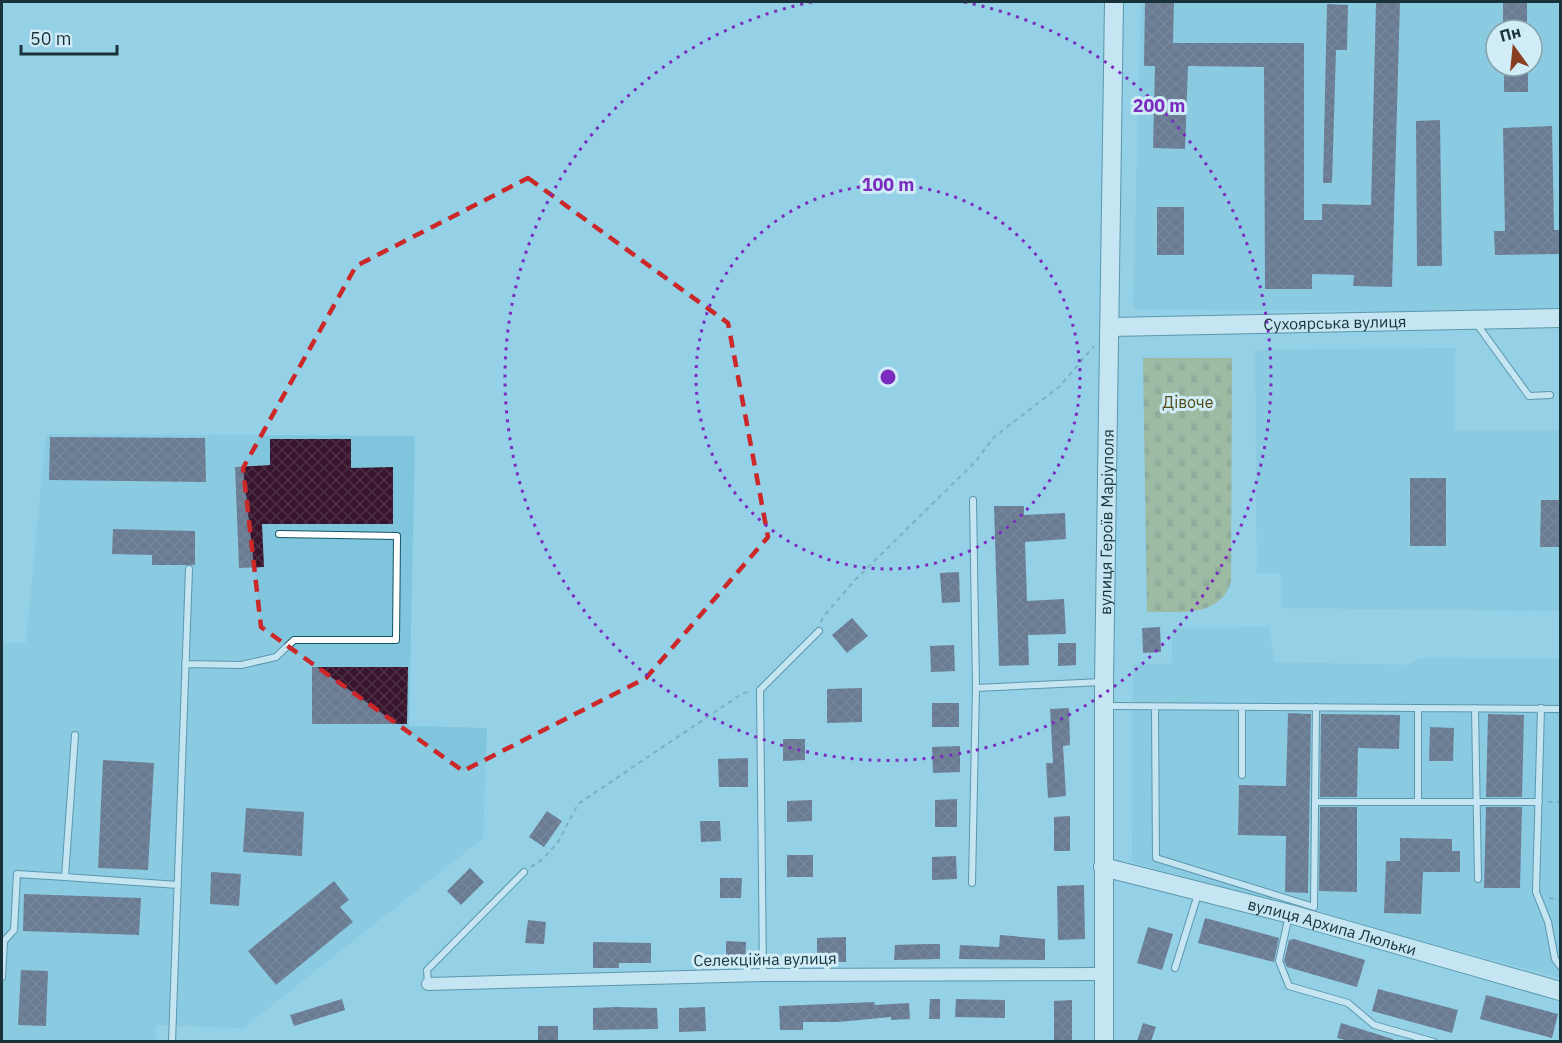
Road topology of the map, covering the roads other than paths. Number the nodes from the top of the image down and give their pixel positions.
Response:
1 (1114, 2) edge
2 (1560, 318) edge
3 (1474, 320) junction
4 (1110, 327) junction
5 (1550, 395) dead end
6 (973, 500) dead end
7 (279, 534) dead end
8 (189, 569) dead end
9 (819, 631) road end
10 (186, 664) junction
11 (1104, 682) junction
12 (976, 688) junction
13 (1104, 706) junction
14 (1155, 707) junction
15 (1242, 707) junction
16 (1316, 707) junction
17 (1418, 708) junction
18 (1475, 708) junction
19 (1541, 708) junction
20 (1560, 709) edge
21 (75, 735) dead end
22 (1242, 775) dead end
23 (1315, 802) junction
24 (1418, 802) junction
25 (1477, 802) junction
26 (1539, 802) junction
27 (1103, 867) junction
28 (524, 872) road end
29 (65, 877) junction
30 (1478, 879) dead end
31 (972, 883) dead end
32 (177, 885) junction
33 (1199, 890) junction
34 (1290, 914) junction
35 (1560, 966) edge
36 (1175, 968) dead end
37 (1103, 974) junction
38 (763, 975) junction
39 (2, 977) edge
40 (428, 984) joint
41 (1560, 991) edge
42 (172, 1041) edge
43 (1104, 1041) edge
44 (1434, 1041) edge

1 - 4 street, вулиця Героїв Маріуполя
2 - 3 street, Сухоярська вулиця
3 - 4 street, Сухоярська вулиця
3 - 5 lane
4 - 11 street, вулиця Героїв Маріуполя
6 - 12 lane
7 - 10 lane
8 - 10 lane
9 - 38 lane
10 - 32 lane
11 - 12 lane
11 - 13 street, вулиця Героїв Маріуполя
12 - 31 lane
13 - 14 lane
13 - 27 street, вулиця Героїв Маріуполя
14 - 15 lane
14 - 23 lane
15 - 16 lane
15 - 22 lane
16 - 17 lane
16 - 23 lane
17 - 18 lane
17 - 24 lane
18 - 19 lane
18 - 25 lane
19 - 20 lane
19 - 26 lane
21 - 29 lane
23 - 24 lane
24 - 25 lane
25 - 26 lane
25 - 30 lane
26 - 35 lane
27 - 33 street, вулиця Архипа Люльки
27 - 37 street, вулиця Героїв Маріуполя
28 - 40 lane
29 - 32 lane
29 - 39 lane
32 - 42 lane
33 - 34 street, вулиця Архипа Люльки
33 - 36 lane
34 - 41 street, вулиця Архипа Люльки
34 - 44 lane
37 - 38 street, Селекційна вулиця
37 - 43 street, вулиця Героїв Маріуполя
38 - 40 street, Селекційна вулиця

